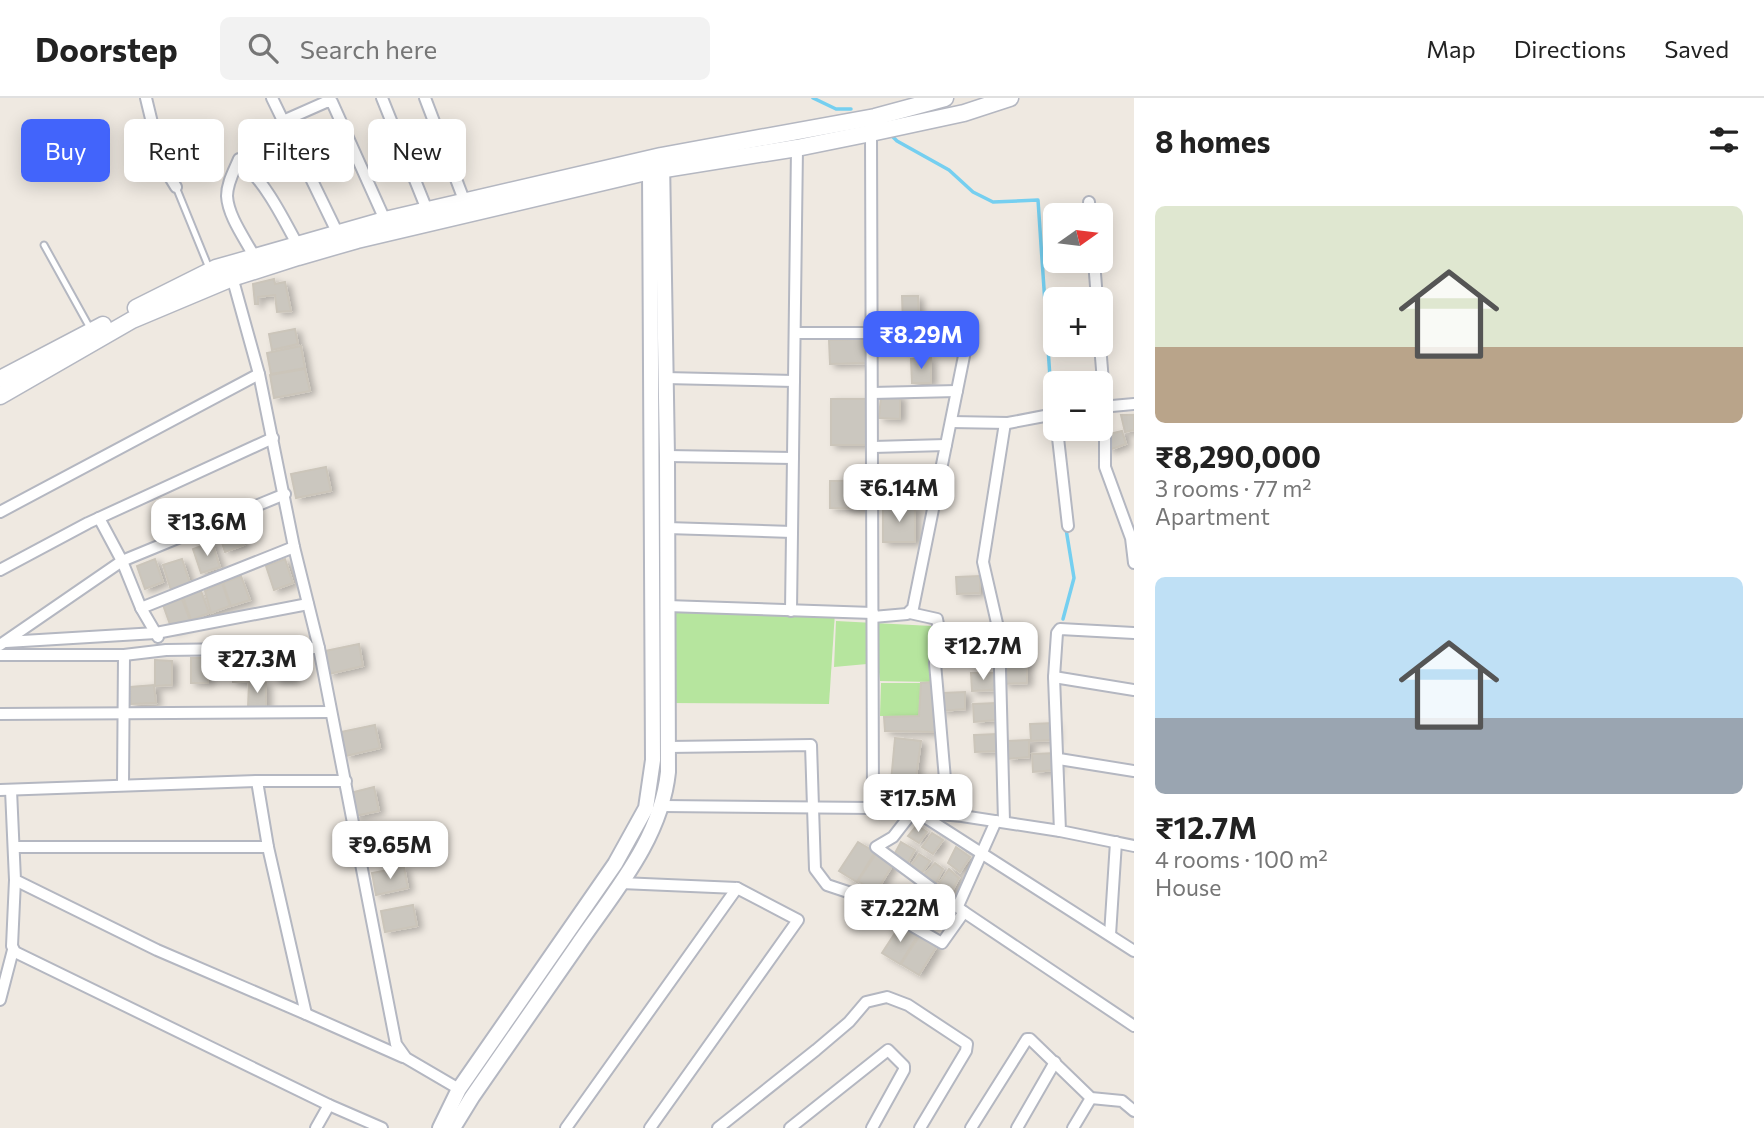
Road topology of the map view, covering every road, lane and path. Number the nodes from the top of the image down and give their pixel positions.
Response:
1 (145, 98) edge
2 (272, 98) edge
3 (382, 98) edge
4 (425, 98) edge
5 (945, 98) edge
6 (1010, 98) edge
7 (920, 102) edge
8 (282, 119) edge
9 (288, 119) edge
10 (340, 119) edge
11 (925, 122) junction
12 (871, 133) junction
13 (797, 148) junction
14 (354, 151) edge
15 (655, 164) junction
16 (313, 182) edge
17 (176, 187) joint
18 (464, 200) junction
19 (427, 210) junction
20 (385, 219) junction
21 (338, 234) junction
22 (44, 244) dead end
23 (297, 244) junction
24 (254, 256) junction
25 (210, 271) junction
26 (230, 271) junction
27 (92, 331) junction
28 (796, 333) junction
29 (872, 333) junction
30 (260, 374) junction
31 (665, 378) junction
32 (0, 379) edge
33 (794, 381) junction
34 (957, 391) junction
35 (872, 393) junction
36 (0, 396) edge
37 (1134, 404) edge
38 (1113, 406) edge
39 (1043, 417) edge
40 (951, 422) junction
41 (1005, 423) junction
42 (273, 438) junction
43 (1058, 441) edge
44 (1104, 441) edge
45 (946, 445) junction
46 (873, 447) junction
47 (667, 456) junction
48 (793, 458) junction
49 (285, 494) junction
50 (935, 500) junction
51 (873, 503) junction
52 (0, 512) edge
53 (99, 518) junction
54 (1068, 526) dead end
55 (667, 528) junction
56 (792, 532) junction
57 (1132, 537) edge
58 (294, 547) junction
59 (122, 561) junction
60 (1134, 563) edge
61 (0, 570) edge
62 (308, 604) junction
63 (667, 607) junction
64 (141, 608) junction
65 (791, 611) junction
66 (910, 613) junction
67 (873, 615) junction
68 (999, 629) junction
69 (940, 631) junction
70 (156, 633) junction
71 (1134, 633) edge
72 (2, 644) edge
73 (319, 648) junction
74 (166, 650) junction
75 (0, 655) edge
76 (124, 655) junction
77 (1054, 677) junction
78 (1134, 690) edge
79 (331, 712) junction
80 (124, 713) junction
81 (0, 714) edge
82 (668, 747) junction
83 (1059, 759) junction
84 (1134, 771) edge
85 (257, 781) junction
86 (346, 781) junction
87 (122, 785) junction
88 (5, 790) edge
89 (663, 806) junction
90 (814, 807) junction
91 (873, 808) junction
92 (914, 810) junction
93 (948, 814) junction
94 (1000, 821) junction
95 (1060, 831) junction
96 (1116, 842) junction
97 (1134, 846) edge
98 (14, 847) junction
99 (268, 847) junction
100 (981, 855) junction
101 (15, 880) junction
102 (621, 883) junction
103 (737, 888) junction
104 (961, 909) junction
105 (0, 934) edge
106 (12, 935) junction
107 (1110, 935) junction
108 (13, 950) junction
109 (1134, 951) edge
110 (0, 1000) edge
111 (306, 1014) junction
112 (1134, 1026) edge
113 (406, 1058) junction
114 (1055, 1062) junction
115 (459, 1089) junction
116 (1091, 1098) junction
117 (329, 1105) junction
118 (1134, 1111) edge
119 (316, 1128) edge
120 (382, 1128) edge
121 (440, 1128) edge
122 (453, 1128) edge
123 (566, 1128) edge
124 (650, 1128) edge
125 (718, 1128) edge
126 (790, 1128) edge
127 (872, 1128) edge
128 (920, 1128) edge
129 (971, 1128) edge
130 (1017, 1128) edge
131 (1073, 1128) edge

1 - 17 street
2 - 8 street
3 - 19 street
4 - 18 street
5 - 7 main road
6 - 11 main road
7 - 11 lane
7 - 15 main road
9 - 10 street
11 - 12 main road
12 - 13 main road
12 - 29 street
13 - 15 main road
13 - 28 street
14 - 20 street
15 - 18 main road
15 - 26 main road
15 - 31 street
15 - 115 street
16 - 21 street
17 - 25 lane
18 - 19 main road
19 - 20 main road
20 - 21 main road
21 - 23 main road
22 - 27 lane
23 - 24 main road
23 - 24 street
24 - 26 main road
25 - 26 main road
25 - 27 main road
26 - 30 street
26 - 36 main road
27 - 32 main road
28 - 29 street
28 - 33 street
29 - 34 street
29 - 35 street
30 - 42 street
30 - 52 street
31 - 33 street
31 - 47 street
33 - 48 street
34 - 35 street
34 - 40 street
35 - 46 street
37 - 38 street
39 - 41 street
40 - 41 street
40 - 45 street
41 - 68 street
42 - 49 street
42 - 53 street
43 - 54 street
44 - 57 street
45 - 46 street
45 - 50 street
46 - 51 street
47 - 48 street
47 - 55 street
48 - 56 street
49 - 58 street
49 - 59 street
50 - 51 street
50 - 66 street
51 - 67 street
53 - 59 street
53 - 61 street
55 - 56 street
55 - 63 street
56 - 65 street
57 - 60 street
58 - 62 street
58 - 64 street
59 - 64 street
59 - 72 street
62 - 70 street
62 - 73 street
63 - 65 street
63 - 82 street
64 - 70 street
65 - 67 street
66 - 67 street
66 - 69 street
67 - 91 street
68 - 69 street
68 - 94 street
69 - 93 street
70 - 72 street
70 - 74 street
71 - 77 street
73 - 74 street
73 - 79 street
74 - 76 street
75 - 76 street
76 - 80 street
77 - 78 street
77 - 83 street
79 - 80 street
79 - 86 street
80 - 81 street
80 - 87 street
82 - 89 street
82 - 90 street
83 - 84 street
83 - 95 street
85 - 86 street
85 - 87 street
85 - 99 street
86 - 113 street
87 - 88 street
88 - 98 street
89 - 90 street
89 - 102 street
90 - 91 street
90 - 104 street
91 - 92 street
92 - 93 street
92 - 100 street
92 - 104 street
93 - 94 street
94 - 95 street
94 - 100 street
95 - 96 street
96 - 97 street
96 - 107 street
98 - 99 street
98 - 101 street
99 - 111 street
100 - 104 street
100 - 107 street
101 - 106 street
101 - 111 street
102 - 103 street
102 - 122 street
103 - 123 street
103 - 124 street
104 - 112 street
105 - 106 street
106 - 108 street
107 - 109 street
108 - 110 street
108 - 117 street
111 - 113 street
113 - 115 street
114 - 116 street
114 - 129 street
114 - 130 street
115 - 121 street
116 - 118 street
116 - 131 street
117 - 119 street
117 - 120 street
125 - 128 street
126 - 127 street

